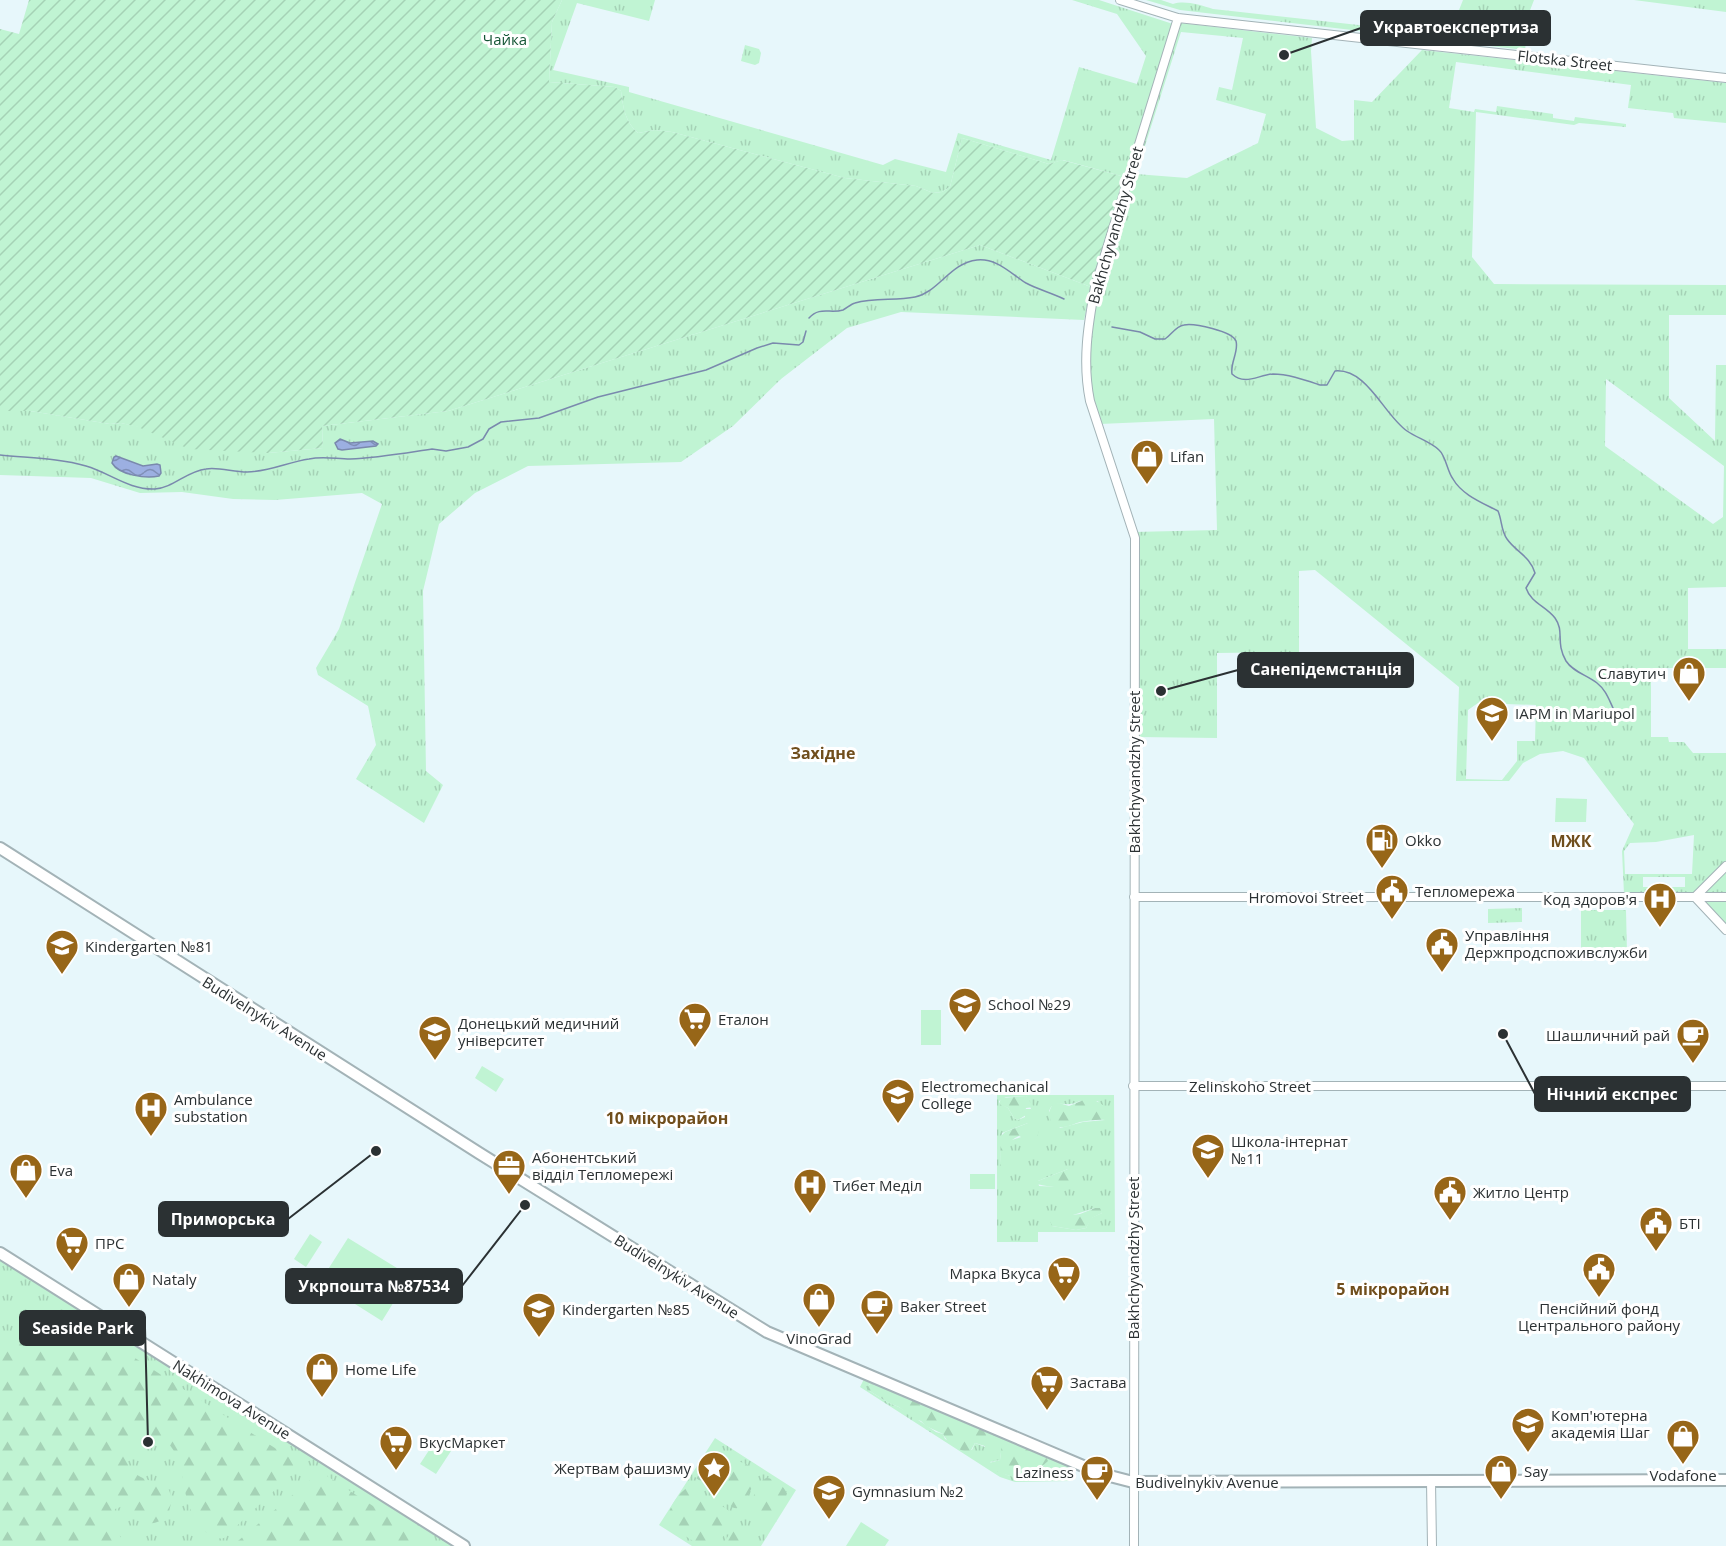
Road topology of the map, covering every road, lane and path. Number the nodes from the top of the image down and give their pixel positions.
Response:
1 (1120, 0) edge
2 (1178, 18) junction
3 (1726, 78) edge
4 (0, 848) edge
5 (1726, 866) edge
6 (1134, 897) junction
7 (1695, 897) junction
8 (1726, 897) edge
9 (1726, 930) edge
10 (1133, 1086) junction
11 (1726, 1086) edge
12 (0, 1253) edge
13 (1726, 1480) edge
14 (1431, 1481) junction
15 (1133, 1482) junction
16 (464, 1546) edge
17 (1134, 1546) edge
18 (1432, 1546) edge

1 - 2 street, Flotska Street
2 - 3 street, Flotska Street
2 - 6 street, Bakhchyvandzhy Street
4 - 15 main road, Budivelnykiv Avenue
5 - 7 street
6 - 7 street, Hromovoi Street
6 - 10 street, Bakhchyvandzhy Street
7 - 8 street, Hromovoi Street
7 - 9 street
10 - 11 street, Zelinskoho Street
10 - 15 street, Bakhchyvandzhy Street
12 - 16 main road, Nakhimova Avenue
13 - 14 main road, Budivelnykiv Avenue
14 - 15 main road, Budivelnykiv Avenue
14 - 18 street
15 - 17 street, Bakhchyvandzhy Street

